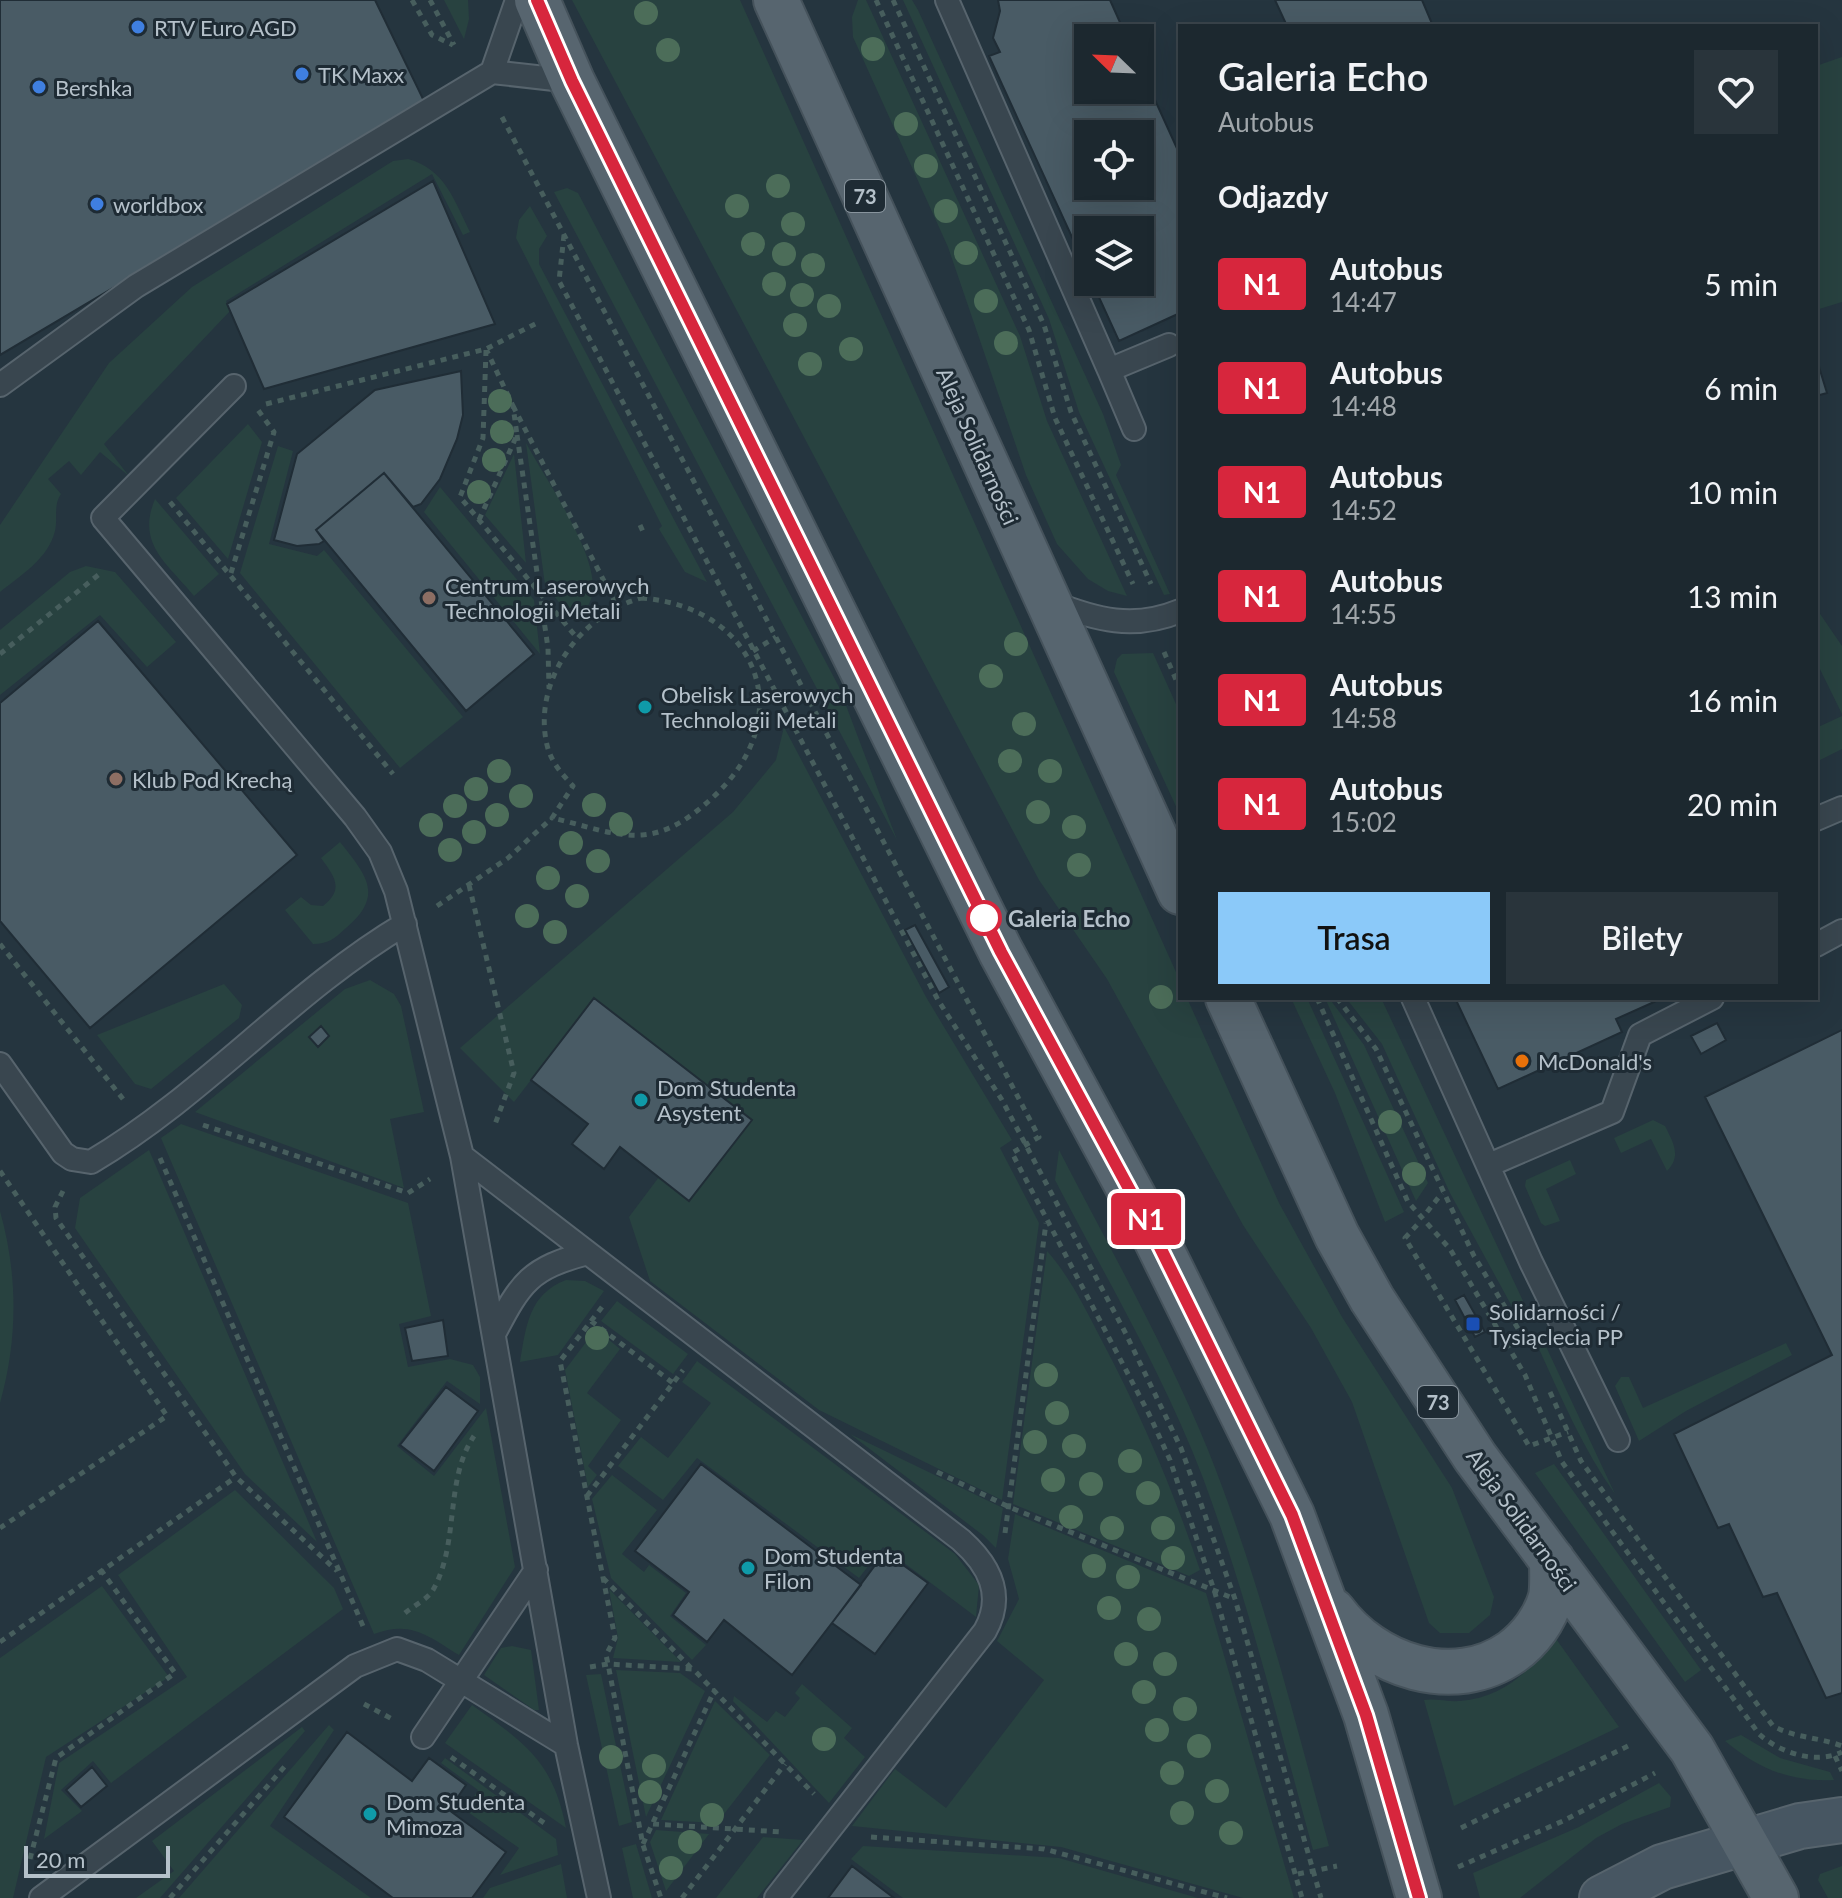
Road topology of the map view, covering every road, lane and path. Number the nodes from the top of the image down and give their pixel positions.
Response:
1 (412, 0) edge
2 (430, 0) edge
3 (517, 0) edge
4 (537, 0) edge
5 (876, 0) edge
6 (893, 0) edge
7 (947, 0) edge
8 (781, 2) edge
9 (453, 45) junction
10 (462, 47) dead end
11 (492, 72) junction
12 (572, 81) junction
13 (502, 117) dead end
14 (564, 234) junction
15 (537, 323) dead end
16 (1169, 345) dead end
17 (486, 349) junction
18 (1109, 370) junction
19 (0, 385) edge
20 (234, 386) dead end
21 (255, 406) junction
22 (513, 406) junction
23 (244, 417) dead end
24 (1134, 429) dead end
25 (517, 435) junction
26 (165, 496) dead end
27 (479, 520) junction
28 (640, 525) dead end
29 (645, 536) dead end
30 (130, 550) junction
31 (231, 574) junction
32 (540, 594) junction
33 (1157, 596) dead end
34 (1139, 597) dead end
35 (1048, 601) junction
36 (616, 604) junction
37 (1178, 612) edge
38 (776, 637) junction
39 (577, 638) junction
40 (754, 650) junction
41 (0, 654) edge
42 (746, 655) junction
43 (1165, 656) dead end
44 (1178, 685) edge
45 (549, 689) junction
46 (393, 774) dead end
47 (1842, 808) edge
48 (552, 818) junction
49 (1818, 818) edge
50 (469, 885) junction
51 (1178, 888) edge
52 (428, 913) dead end
53 (405, 924) junction
54 (1842, 931) edge
55 (0, 944) edge
56 (1818, 944) edge
57 (1229, 1000) edge
58 (1318, 1000) edge
59 (1414, 1000) edge
60 (1708, 1000) edge
61 (0, 1064) edge
62 (117, 1090) dead end
63 (165, 1112) junction
64 (146, 1127) junction
65 (1026, 1144) junction
66 (462, 1156) junction
67 (91, 1162) junction
68 (1489, 1165) junction
69 (0, 1171) edge
70 (1442, 1193) dead end
71 (1427, 1212) dead end
72 (1046, 1223) junction
73 (1417, 1225) dead end
74 (588, 1253) junction
75 (623, 1280) junction
76 (591, 1321) junction
77 (494, 1334) junction
78 (704, 1342) junction
79 (673, 1383) junction
80 (504, 1392) junction
81 (1568, 1432) dead end
82 (1551, 1438) junction
83 (1618, 1440) dead end
84 (236, 1477) junction
85 (586, 1496) junction
86 (0, 1528) edge
87 (1552, 1560) junction
88 (101, 1570) junction
89 (536, 1570) junction
90 (340, 1574) junction
91 (602, 1577) junction
92 (1215, 1593) junction
93 (1322, 1595) junction
94 (1235, 1599) junction
95 (0, 1642) edge
96 (372, 1648) junction
97 (608, 1664) junction
98 (693, 1669) junction
99 (554, 1673) junction
100 (461, 1681) junction
101 (715, 1689) junction
102 (361, 1702) dead end
103 (423, 1737) junction
104 (1831, 1742) dead end
105 (1631, 1744) dead end
106 (566, 1745) junction
107 (1842, 1749) edge
108 (295, 1755) dead end
109 (1835, 1756) junction
110 (785, 1764) junction
111 (1842, 1771) edge
112 (1651, 1775) dead end
113 (1842, 1820) edge
114 (653, 1824) junction
115 (548, 1826) dead end
116 (830, 1827) junction
117 (1461, 1828) dead end
118 (734, 1829) junction
119 (1746, 1842) junction
120 (643, 1845) junction
121 (30, 1861) dead end
122 (1470, 1863) dead end
123 (1337, 1866) dead end
124 (1312, 1870) junction
125 (1298, 1874) junction
126 (41, 1898) edge
127 (170, 1898) edge
128 (599, 1898) edge
129 (661, 1898) edge
130 (682, 1898) edge
131 (776, 1898) edge
132 (1227, 1898) edge
133 (1302, 1898) edge
134 (1321, 1898) edge
135 (1419, 1898) edge
136 (1602, 1898) edge
137 (1776, 1898) edge

1 - 9 path
2 - 9 path
3 - 11 lane
4 - 12 main road
5 - 34 path
6 - 33 path
7 - 18 lane
8 - 35 main road, Aleja Solidarności / 73
9 - 10 path
11 - 12 lane
11 - 19 lane
12 - 93 main road
13 - 14 path
14 - 38 path
14 - 40 path
15 - 17 path
16 - 18 lane
17 - 21 path
17 - 22 path
17 - 27 path
18 - 24 lane
20 - 30 lane
21 - 23 path
21 - 31 path
22 - 25 path
22 - 36 path
25 - 27 path
25 - 32 path
26 - 31 path
27 - 32 path
28 - 29 path
30 - 41 path
30 - 53 lane
31 - 46 path
32 - 39 path
32 - 45 path
35 - 37 lane
35 - 51 main road, Aleja Solidarności / 73
36 - 39 path
36 - 42 path
38 - 40 path
38 - 65 path
39 - 45 path
40 - 42 path
40 - 65 path
42 - 48 path
43 - 44 path
45 - 48 path
47 - 49 lane
48 - 50 path
50 - 52 path
50 - 66 path
53 - 63 lane
53 - 66 lane
54 - 56 lane
55 - 62 path
57 - 87 main road, Aleja Solidarności / 73
58 - 82 path
59 - 68 lane
60 - 68 lane
61 - 67 lane
63 - 64 lane
63 - 66 path
64 - 67 lane
64 - 90 path
65 - 72 path
65 - 94 path
66 - 74 lane
66 - 77 lane
67 - 84 path
68 - 83 lane
69 - 86 path
70 - 71 path
72 - 92 path
72 - 92 path
73 - 82 path
74 - 75 lane
74 - 77 lane
75 - 76 path
75 - 78 lane
76 - 79 path
76 - 85 path
77 - 80 lane
78 - 79 path
78 - 116 lane
79 - 85 path
80 - 89 lane
80 - 96 path
81 - 82 path
82 - 109 path
84 - 88 path
84 - 90 path
85 - 91 path
87 - 93 main road
87 - 119 main road, Aleja Solidarności / 73
88 - 95 path
88 - 121 path
89 - 99 lane
89 - 100 lane
90 - 96 path
91 - 97 path
91 - 98 path
92 - 94 path
92 - 125 path
93 - 135 main road
94 - 124 path
96 - 100 lane
96 - 126 lane
97 - 98 path
97 - 99 path
97 - 120 path
98 - 101 path
99 - 106 lane
100 - 103 lane
100 - 106 lane
101 - 110 path
101 - 114 path
102 - 103 path
103 - 115 path
104 - 107 path
105 - 117 path
106 - 128 lane
107 - 109 path
108 - 127 path
109 - 111 path
110 - 116 path
110 - 118 path
112 - 122 path
113 - 119 street
114 - 118 path
114 - 120 path
116 - 118 path
116 - 131 lane
116 - 132 path
118 - 130 path
119 - 136 street
119 - 137 main road, Aleja Solidarności / 73
120 - 129 path
123 - 124 path
124 - 125 path
124 - 134 path
125 - 133 path

